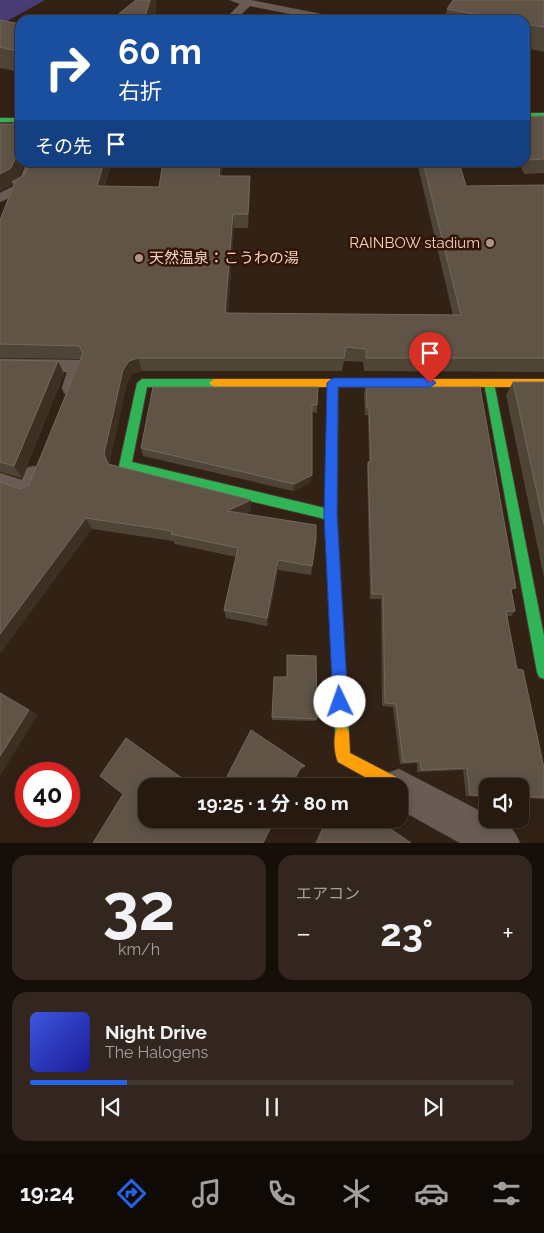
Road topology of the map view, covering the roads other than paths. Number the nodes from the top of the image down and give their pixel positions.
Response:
1 (235, 0) edge
2 (247, 3) junction
3 (234, 15) edge
4 (310, 15) edge
5 (530, 115) edge
6 (544, 115) edge
7 (0, 120) edge
8 (15, 120) edge
9 (32, 167) edge
10 (0, 198) edge
11 (0, 365) edge
12 (333, 383) junction
13 (489, 383) junction
14 (544, 383) edge
15 (64, 402) edge
16 (42, 455) edge
17 (0, 480) edge
18 (331, 515) junction
19 (544, 672) edge
20 (381, 778) edge
21 (408, 793) edge
22 (500, 843) edge

1 - 2 lane
2 - 3 lane
2 - 4 lane
5 - 6 street
7 - 8 street
9 - 10 lane
11 - 15 lane
12 - 13 street
12 - 18 street
12 - 18 street
13 - 14 street
13 - 19 street
16 - 17 lane
18 - 20 street
21 - 22 street

